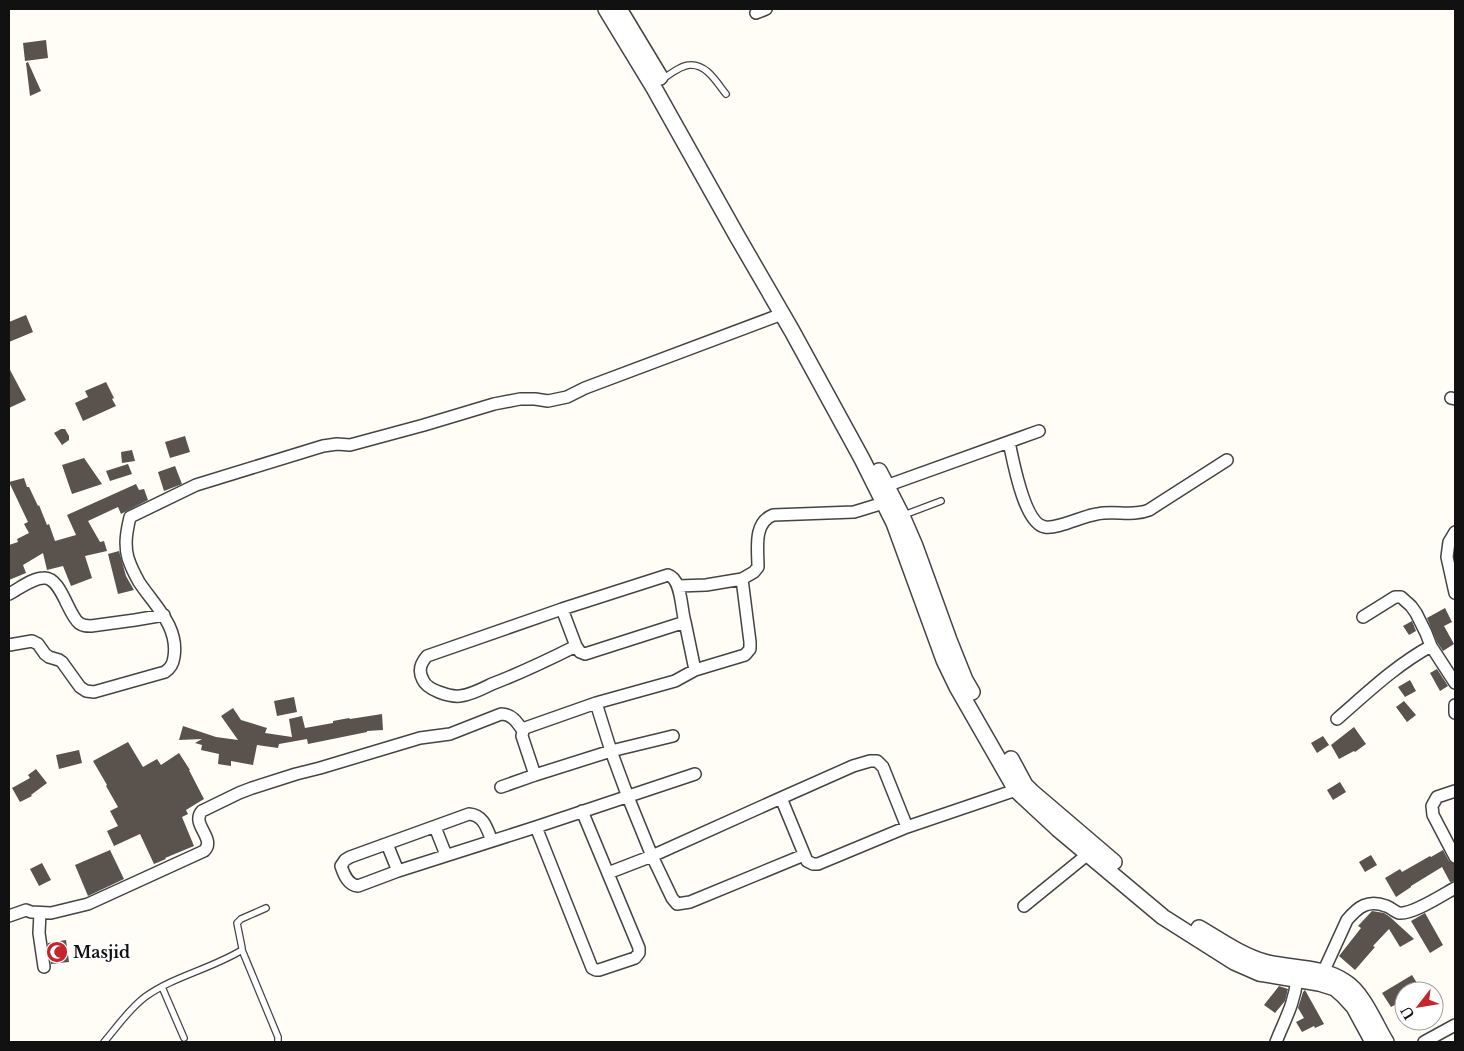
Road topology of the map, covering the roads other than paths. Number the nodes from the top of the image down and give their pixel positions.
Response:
1 (606, 9) edge
2 (619, 9) edge
3 (661, 80) junction
4 (726, 94) dead end
5 (741, 233) junction
6 (782, 314) junction
7 (1038, 431) dead end
8 (1009, 442) junction
9 (1227, 460) dead end
10 (888, 496) junction
11 (941, 501) dead end
12 (902, 516) junction
13 (1455, 532) edge
14 (742, 579) junction
15 (678, 586) junction
16 (1455, 593) edge
17 (9, 594) edge
18 (562, 609) junction
19 (164, 615) junction
20 (1363, 617) dead end
21 (685, 622) junction
22 (9, 645) edge
23 (576, 646) junction
24 (1431, 646) junction
25 (695, 670) junction
26 (1455, 684) edge
27 (596, 703) junction
28 (1455, 705) edge
29 (1455, 713) edge
30 (1337, 719) dead end
31 (523, 730) junction
32 (673, 736) dead end
33 (611, 751) junction
34 (695, 774) dead end
35 (535, 775) junction
36 (501, 787) dead end
37 (1016, 790) junction
38 (1455, 791) edge
39 (628, 797) junction
40 (781, 798) junction
41 (582, 811) junction
42 (1061, 824) junction
43 (435, 827) junction
44 (536, 827) junction
45 (907, 827) junction
46 (492, 841) junction
47 (388, 844) junction
48 (1088, 854) junction
49 (446, 855) junction
50 (804, 855) junction
51 (652, 856) junction
52 (1455, 857) edge
53 (398, 871) junction
54 (608, 873) junction
55 (1455, 888) edge
56 (1024, 906) dead end
57 (266, 908) dead end
58 (40, 913) junction
59 (9, 916) edge
60 (242, 950) junction
61 (44, 968) dead end
62 (1268, 969) junction
63 (1321, 978) junction
64 (1297, 979) junction
65 (162, 987) junction
66 (1455, 1026) edge
67 (184, 1038) dead end
68 (104, 1042) edge
69 (278, 1042) edge
70 (1276, 1042) edge
71 (1373, 1042) edge
72 (1386, 1042) edge
73 (1424, 1042) edge

1 - 5 street
2 - 3 street
3 - 4 lane
3 - 5 street
5 - 6 street
5 - 10 street
6 - 10 street
6 - 19 street
7 - 8 street
8 - 9 street
8 - 10 street
10 - 12 street
10 - 14 street
10 - 37 street
11 - 12 lane
12 - 42 street
13 - 16 street
14 - 15 street
14 - 25 street
15 - 18 street
15 - 21 street
17 - 19 street
18 - 23 street
18 - 23 street
19 - 22 street
20 - 24 street
21 - 23 street
21 - 25 street
24 - 26 street
24 - 30 street
25 - 27 street
27 - 31 street
27 - 33 street
28 - 29 street
31 - 35 street
31 - 58 street
32 - 33 street
33 - 35 street
33 - 39 street
34 - 39 street
35 - 36 street
37 - 42 street
37 - 45 street
38 - 52 street
39 - 41 street
39 - 51 street
40 - 45 street
40 - 50 street
40 - 51 street
41 - 44 street
41 - 54 street
42 - 48 street
42 - 62 street
43 - 46 street
43 - 47 street
43 - 49 street
44 - 46 street
44 - 54 street
45 - 50 street
46 - 49 street
47 - 53 street
47 - 53 street
48 - 56 street
48 - 62 street
49 - 53 street
50 - 51 street
51 - 54 street
55 - 63 street
57 - 60 lane
58 - 59 street
58 - 61 street
60 - 65 lane
60 - 69 lane
62 - 63 street
62 - 64 street
63 - 64 street
63 - 71 street
63 - 72 street
64 - 70 street
65 - 67 lane
65 - 68 lane
66 - 73 street

